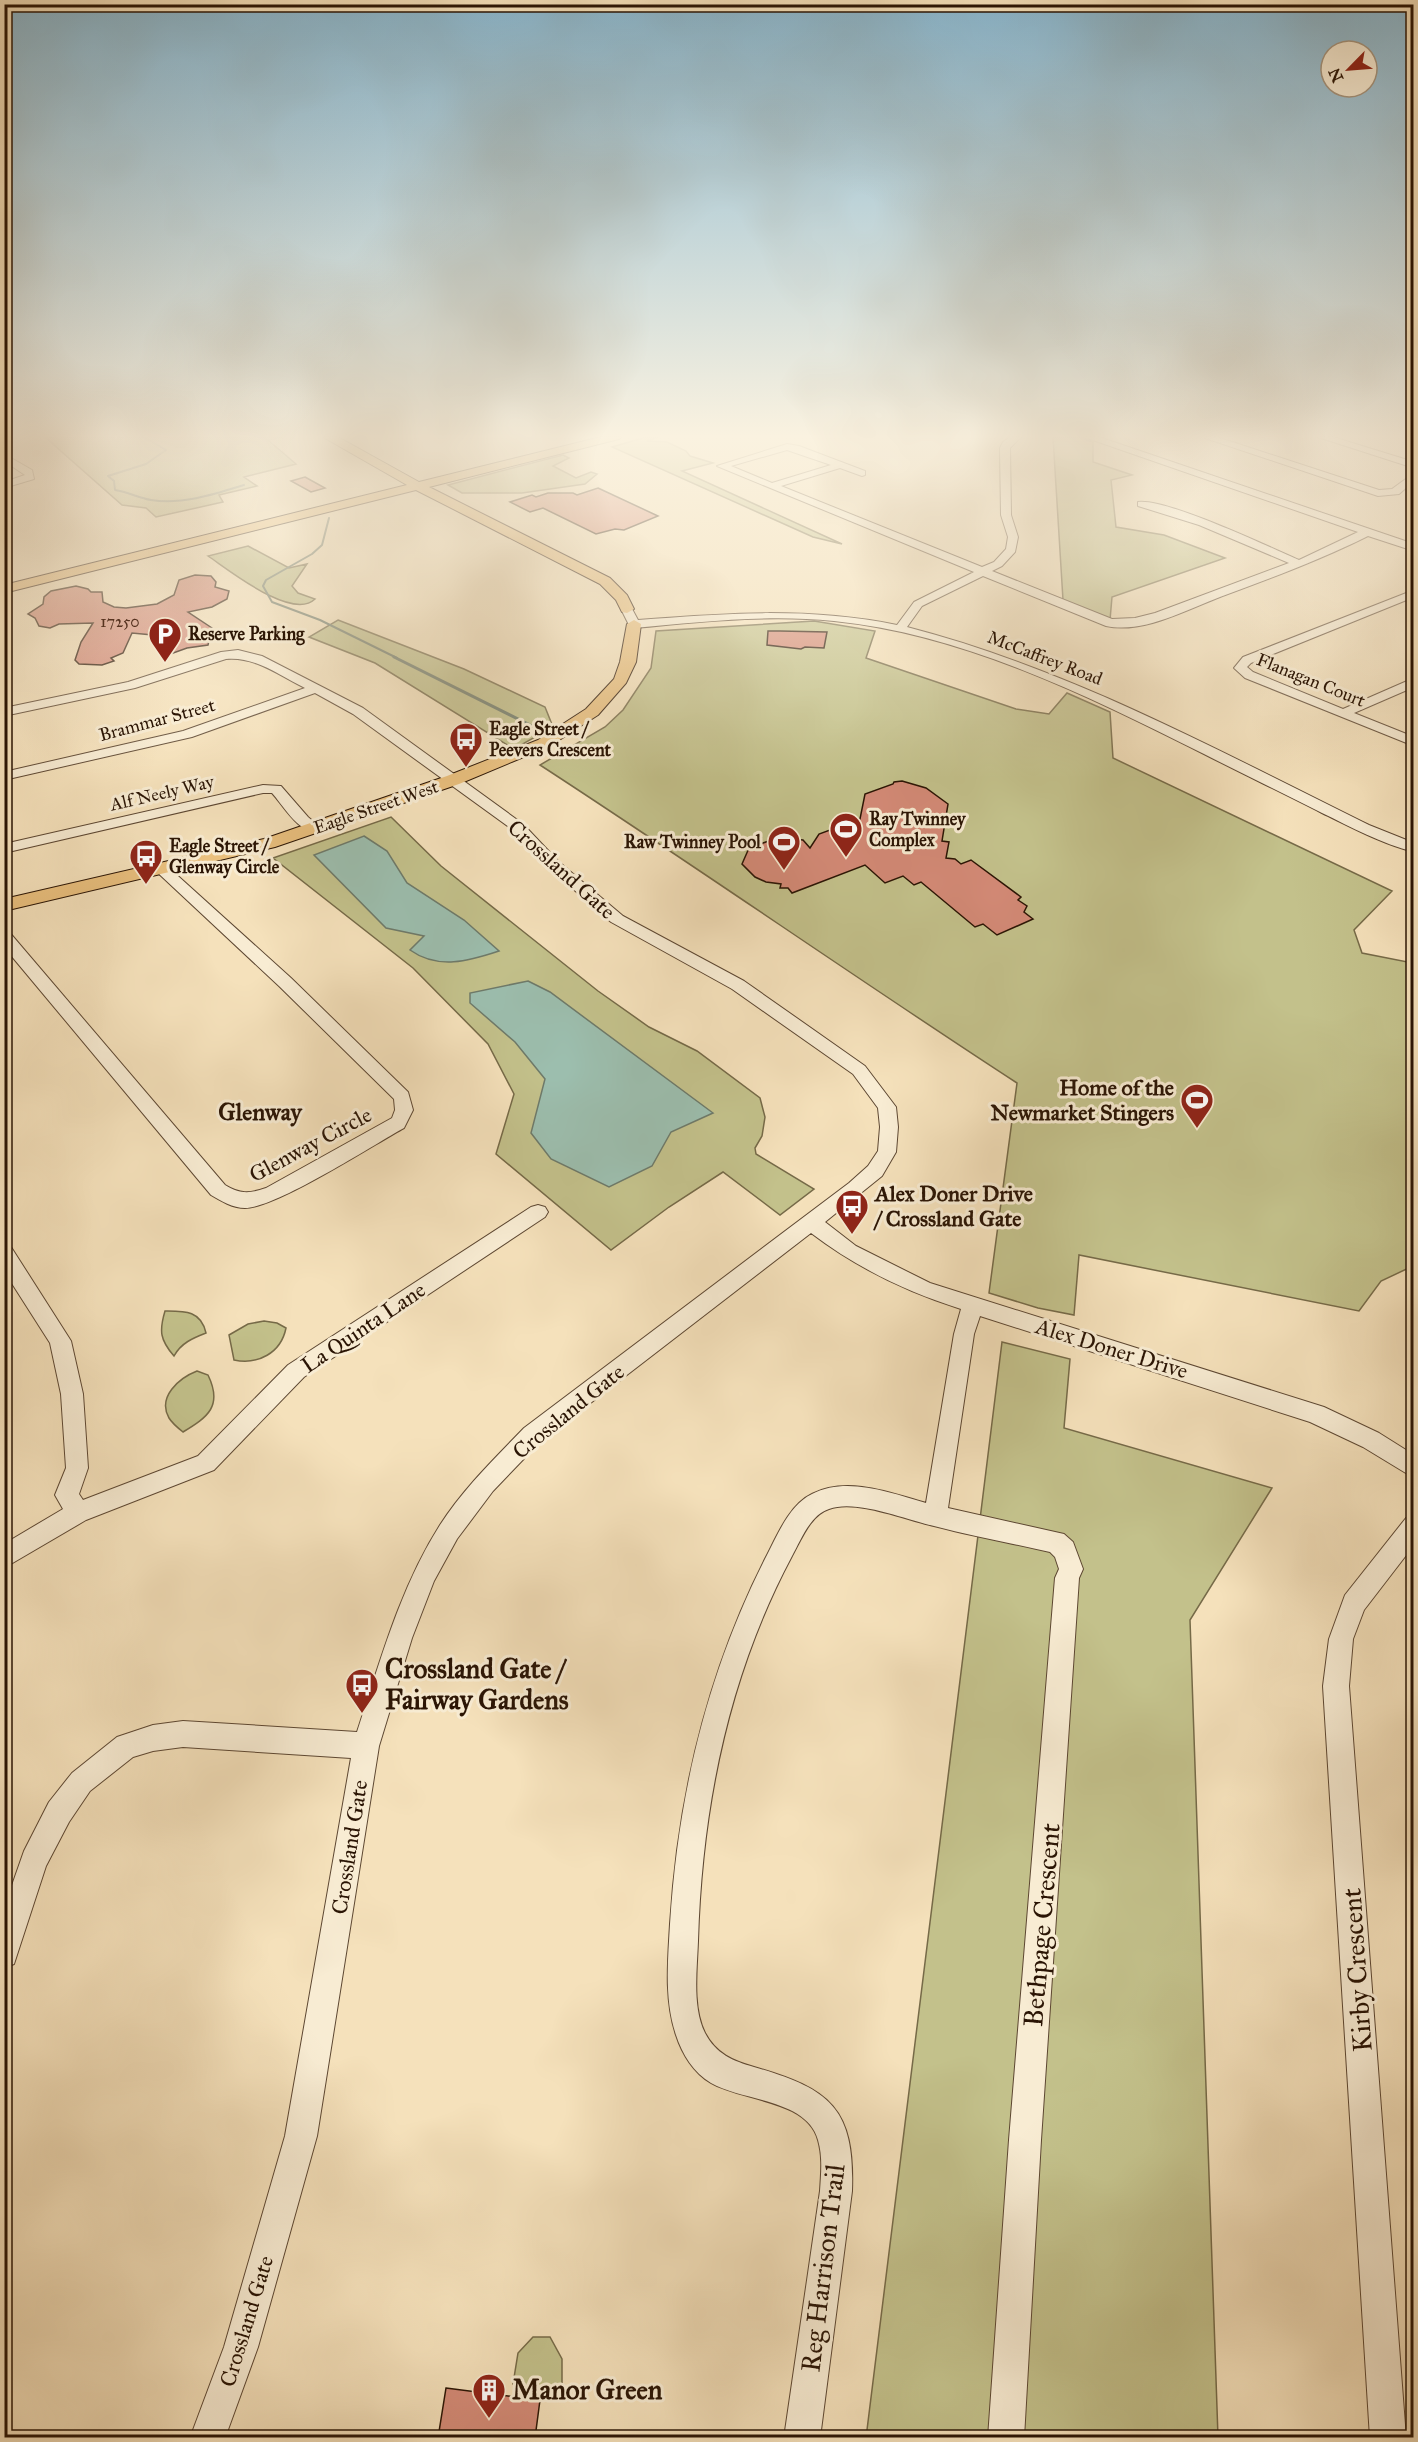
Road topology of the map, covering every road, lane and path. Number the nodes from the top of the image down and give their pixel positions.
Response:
1 (120, 551) edge
2 (150, 551) edge
3 (546, 551) edge
4 (929, 551) edge
5 (1010, 551) edge
6 (1270, 551) edge
7 (1332, 551) edge
8 (1300, 564) junction
9 (982, 573) junction
10 (4, 578) edge
11 (4, 589) edge
12 (1413, 593) edge
13 (631, 617) junction
14 (900, 628) junction
15 (1413, 682) edge
16 (315, 688) junction
17 (4, 712) edge
18 (1344, 713) junction
19 (1413, 742) edge
20 (5, 775) edge
21 (453, 780) junction
22 (314, 828) junction
23 (1413, 848) edge
24 (4, 849) edge
25 (163, 870) junction
26 (4, 905) edge
27 (4, 936) edge
28 (538, 1212) dead end
29 (812, 1223) junction
30 (4, 1253) edge
31 (973, 1305) junction
32 (1413, 1468) edge
33 (78, 1512) junction
34 (935, 1516) junction
35 (1413, 1526) edge
36 (4, 1557) edge
37 (366, 1746) junction
38 (4, 1954) edge
39 (207, 2438) edge
40 (802, 2438) edge
41 (1006, 2438) edge
42 (1388, 2438) edge

1 - 10 main road
2 - 11 main road
3 - 13 main road
4 - 9 street
5 - 9 street
6 - 8 street
7 - 8 street
8 - 9 street
9 - 14 street
12 - 18 street, Flanagan Court
13 - 14 street, McCaffrey Road
13 - 21 main road, Eagle Street West
14 - 23 street, McCaffrey Road
15 - 18 street
16 - 17 street, Crossland Gate
16 - 20 street, Brammar Street
16 - 21 street, Crossland Gate
18 - 19 street, Flanagan Court
21 - 22 main road, Eagle Street West
21 - 29 street, Crossland Gate
22 - 24 street, Alf Neely Way
22 - 25 main road, Eagle Street West
25 - 26 main road, Eagle Street West
25 - 27 street, Glenway Circle
28 - 33 street, La Quinta Lane
29 - 31 street, Alex Doner Drive
29 - 37 street, Crossland Gate
30 - 33 street
31 - 32 street, Alex Doner Drive
31 - 34 street
33 - 36 street
34 - 40 street, Reg Harrison Trail
34 - 41 street, Bethpage Crescent
35 - 42 street, Kirby Crescent
37 - 38 street
37 - 39 street, Crossland Gate

